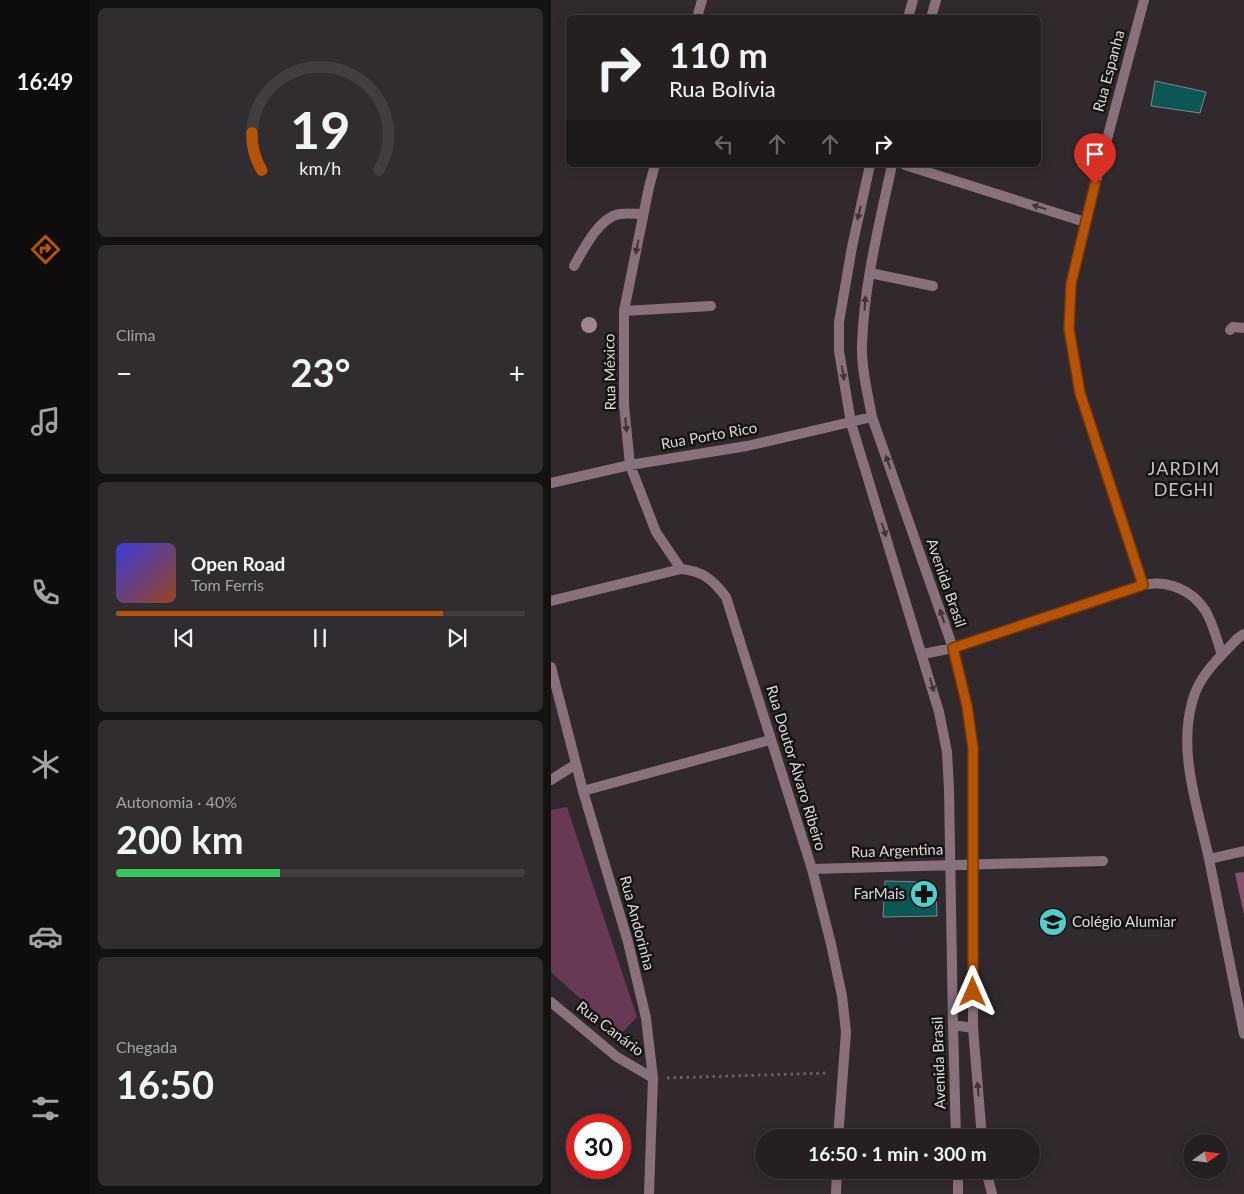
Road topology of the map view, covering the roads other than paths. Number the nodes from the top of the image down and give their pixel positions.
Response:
1 (702, 0) edge
2 (913, 0) edge
3 (936, 0) edge
4 (1143, 0) edge
5 (698, 15) edge
6 (909, 15) edge
7 (932, 15) edge
8 (655, 167) edge
9 (870, 167) edge
10 (892, 167) edge
11 (911, 167) edge
12 (643, 214) junction
13 (1085, 222) junction
14 (574, 266) dead end
15 (869, 273) junction
16 (933, 286) dead end
17 (711, 306) dead end
18 (624, 310) junction
19 (1244, 328) edge
20 (1230, 330) dead end
21 (872, 417) junction
22 (851, 423) junction
23 (630, 465) junction
24 (551, 483) edge
25 (681, 570) junction
26 (1143, 585) junction
27 (551, 601) edge
28 (1244, 634) edge
29 (953, 648) junction
30 (923, 654) junction
31 (1222, 655) junction
32 (551, 667) edge
33 (770, 740) junction
34 (576, 764) junction
35 (551, 780) edge
36 (583, 791) junction
37 (1244, 851) edge
38 (1209, 859) junction
39 (1103, 861) dead end
40 (973, 864) junction
41 (950, 865) junction
42 (812, 869) junction
43 (551, 1002) edge
44 (953, 1025) junction
45 (973, 1028) junction
46 (1244, 1034) edge
47 (653, 1078) junction
48 (839, 1129) edge
49 (957, 1129) edge
50 (981, 1129) edge
51 (837, 1179) edge
52 (957, 1179) edge
53 (988, 1179) edge
54 (649, 1194) edge
55 (836, 1194) edge
56 (958, 1194) edge
57 (991, 1194) edge

1 - 5 street
2 - 6 street
3 - 7 street
4 - 13 street, Rua Espanha
8 - 12 street, Rua México
9 -> 22 street, Avenida Brasil
10 - 15 street, Avenida Brasil
13 -> 11 street
12 - 14 street
12 -> 18 street, Rua México
13 - 26 street, Rua Espanha
15 - 16 street
21 -> 15 street, Avenida Brasil
17 - 18 street
18 -> 23 street, Rua México
19 - 20 street
21 - 22 street, Rua Porto Rico
29 -> 21 street, Avenida Brasil
22 - 23 street, Rua Porto Rico
22 -> 30 street, Avenida Brasil
23 - 24 street, Rua Porto Rico
23 - 25 street, Rua México
25 - 27 street, Rua Doutor Álvaro Ribeiro
25 - 33 street, Rua Doutor Álvaro Ribeiro
26 - 29 street
26 - 31 street
28 - 31 street
29 - 30 street
29 - 40 street, Avenida Brasil
30 -> 41 street, Avenida Brasil
31 - 38 street
32 - 34 street, Rua Andorinha
33 - 36 street
33 - 42 street, Rua Doutor Álvaro Ribeiro
34 - 35 street
34 - 36 street, Rua Andorinha
36 - 47 street, Rua Andorinha
37 - 38 street
38 - 46 street
39 - 40 street, Rua Argentina
40 - 41 street, Rua Argentina
40 - 45 street, Avenida Brasil
41 - 42 street, Rua Argentina
41 - 44 street, Avenida Brasil
42 - 48 street, Rua Doutor Álvaro Ribeiro
43 - 47 street, Rua Canário
44 - 45 street
44 - 49 street, Avenida Brasil
50 -> 45 street, Avenida Brasil
47 - 54 street, Rua Andorinha
51 - 55 street
52 - 56 street
53 - 57 street

